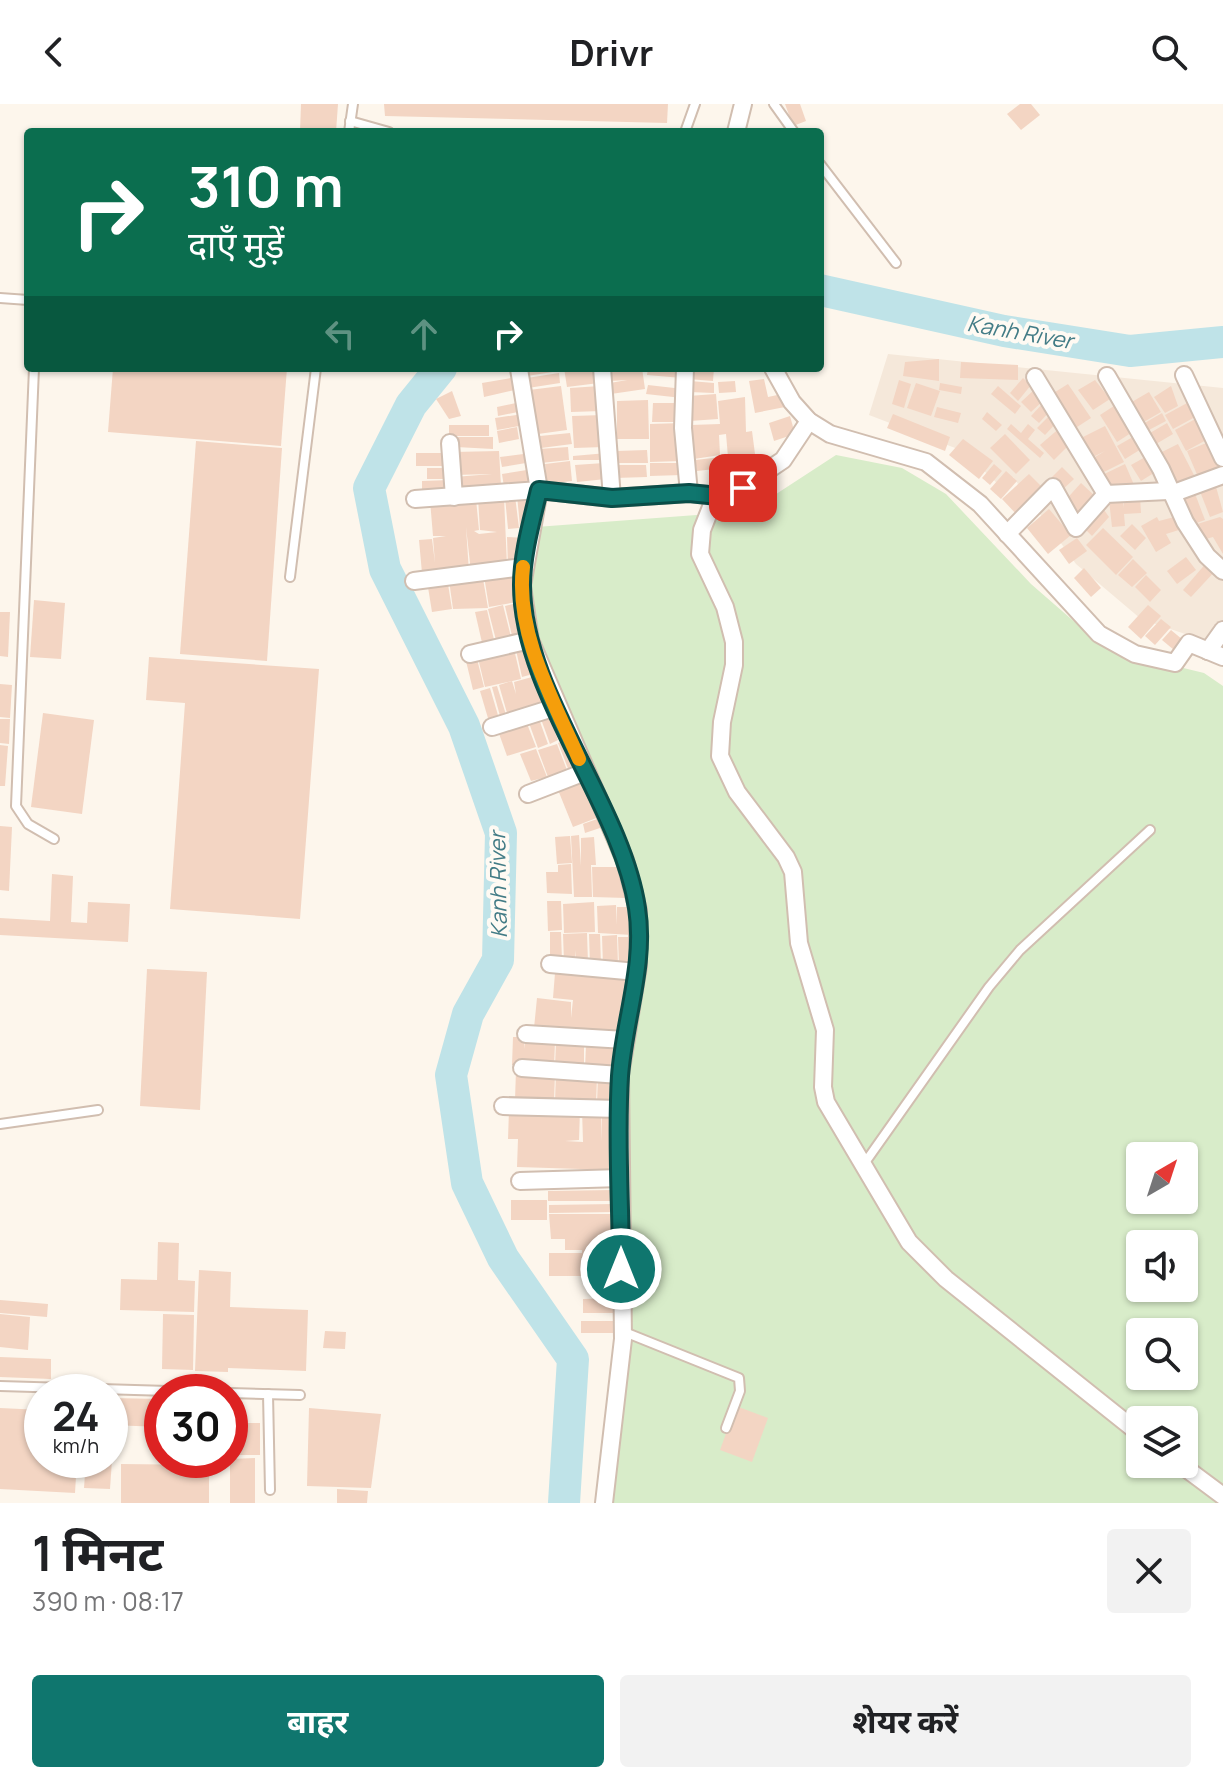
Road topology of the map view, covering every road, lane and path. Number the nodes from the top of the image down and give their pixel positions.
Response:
1 (353, 104) edge
2 (695, 104) edge
3 (743, 104) edge
4 (774, 104) edge
5 (350, 121) junction
6 (349, 128) edge
7 (375, 128) edge
8 (686, 128) edge
9 (737, 128) edge
10 (791, 128) edge
11 (824, 169) edge
12 (896, 263) dead end
13 (0, 298) edge
14 (24, 300) edge
15 (34, 372) edge
16 (316, 372) edge
17 (519, 372) edge
18 (602, 372) edge
19 (685, 372) edge
20 (775, 372) edge
21 (1184, 375) dead end
22 (1107, 376) dead end
23 (1035, 377) dead end
24 (809, 421) junction
25 (450, 443) dead end
26 (1223, 458) edge
27 (1223, 475) edge
28 (539, 490) junction
29 (1171, 492) junction
30 (689, 493) junction
31 (1106, 494) junction
32 (454, 497) junction
33 (715, 497) junction
34 (612, 498) junction
35 (415, 499) dead end
36 (1007, 534) junction
37 (523, 567) junction
38 (1223, 571) edge
39 (290, 577) dead end
40 (414, 581) dead end
41 (1223, 630) edge
42 (530, 640) junction
43 (470, 654) dead end
44 (1216, 654) edge
45 (556, 707) junction
46 (492, 727) dead end
47 (585, 772) junction
48 (528, 794) dead end
49 (1150, 830) dead end
50 (54, 839) dead end
51 (550, 964) dead end
52 (637, 972) junction
53 (526, 1034) dead end
54 (625, 1040) junction
55 (522, 1068) dead end
56 (620, 1075) junction
57 (503, 1106) dead end
58 (620, 1109) junction
59 (98, 1110) dead end
60 (0, 1124) edge
61 (864, 1164) junction
62 (621, 1178) junction
63 (520, 1181) dead end
64 (621, 1330) junction
65 (0, 1386) edge
66 (144, 1390) edge
67 (248, 1393) edge
68 (268, 1394) junction
69 (300, 1395) dead end
70 (1126, 1423) edge
71 (726, 1428) dead end
72 (1198, 1477) edge
73 (270, 1490) dead end
74 (1223, 1496) edge
75 (604, 1503) edge

1 - 5 lane
2 - 8 lane
3 - 9 street
4 - 10 lane
5 - 6 lane
5 - 7 lane
11 - 12 lane
13 - 14 lane
15 - 50 lane
16 - 39 lane
17 - 28 street
18 - 34 street
19 - 30 street
20 - 24 street
21 - 26 street
22 - 29 street
23 - 31 street
24 - 33 street
24 - 36 street
25 - 32 street
27 - 29 street
28 - 32 street
28 - 34 street
28 - 37 street
29 - 31 street
29 - 38 street
30 - 33 street
30 - 34 street
31 - 36 street
32 - 35 street
33 - 61 street
36 - 44 street
37 - 40 street
37 - 42 street
41 - 44 street
42 - 43 street
42 - 45 street
45 - 46 street
45 - 47 street
47 - 48 street
47 - 52 street
49 - 61 lane
51 - 52 street
52 - 54 street
53 - 54 street
54 - 56 street
55 - 56 street
56 - 58 street
57 - 58 street
58 - 62 street
59 - 60 lane
61 - 70 street
62 - 63 street
62 - 64 street
64 - 71 lane
64 - 75 street
65 - 66 lane
67 - 68 lane
68 - 69 lane
68 - 73 lane
72 - 74 street

